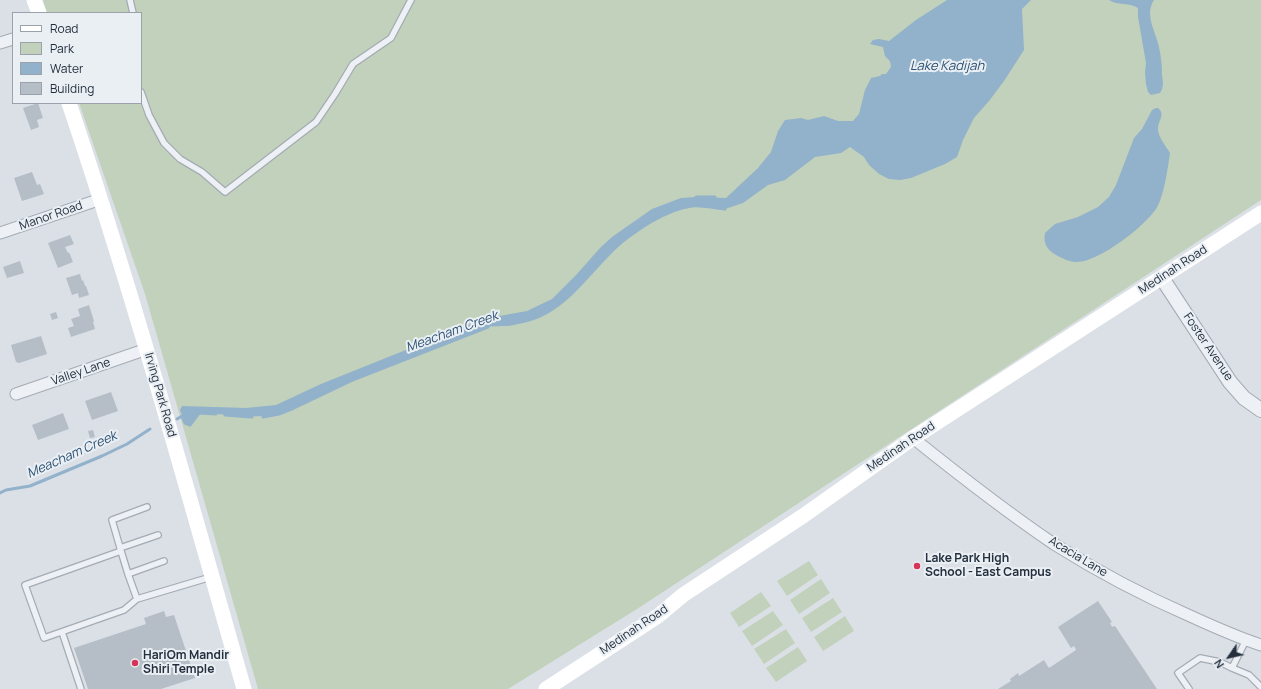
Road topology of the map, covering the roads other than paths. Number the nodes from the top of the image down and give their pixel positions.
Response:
1 (34, 0) edge
2 (130, 0) edge
3 (411, 0) edge
4 (39, 12) edge
5 (134, 12) edge
6 (12, 39) edge
7 (0, 43) edge
8 (142, 95) edge
9 (69, 104) edge
10 (101, 199) junction
11 (1261, 213) edge
12 (0, 233) edge
13 (1162, 278) junction
14 (147, 349) junction
15 (16, 394) dead end
16 (1261, 410) edge
17 (913, 438) junction
18 (147, 507) dead end
19 (158, 535) dead end
20 (120, 549) junction
21 (164, 561) dead end
22 (128, 574) junction
23 (212, 576) junction
24 (136, 599) junction
25 (62, 632) junction
26 (1246, 640) junction
27 (1261, 645) edge
28 (1232, 668) junction
29 (1261, 688) edge
30 (81, 689) edge
31 (244, 689) edge
32 (546, 689) edge
33 (1189, 689) edge

1 - 4 main road
2 - 5 lane
3 - 8 lane
6 - 7 street
9 - 10 main road, Irving Park Road
10 - 12 street, Manor Road
10 - 14 main road, Irving Park Road
11 - 13 main road, Medinah Road
13 - 16 street, Foster Avenue
13 - 17 main road, Medinah Road
14 - 15 street, Valley Lane
14 - 23 main road, Irving Park Road
17 - 26 street, Acacia Lane
17 - 32 main road, Medinah Road
18 - 20 lane
19 - 20 lane
20 - 22 lane
20 - 25 lane
21 - 22 lane
22 - 24 lane
23 - 24 lane
23 - 31 main road, Irving Park Road
24 - 25 lane
25 - 30 lane
26 - 27 street, Acacia Lane
26 - 28 lane
28 - 29 lane
28 - 33 lane

